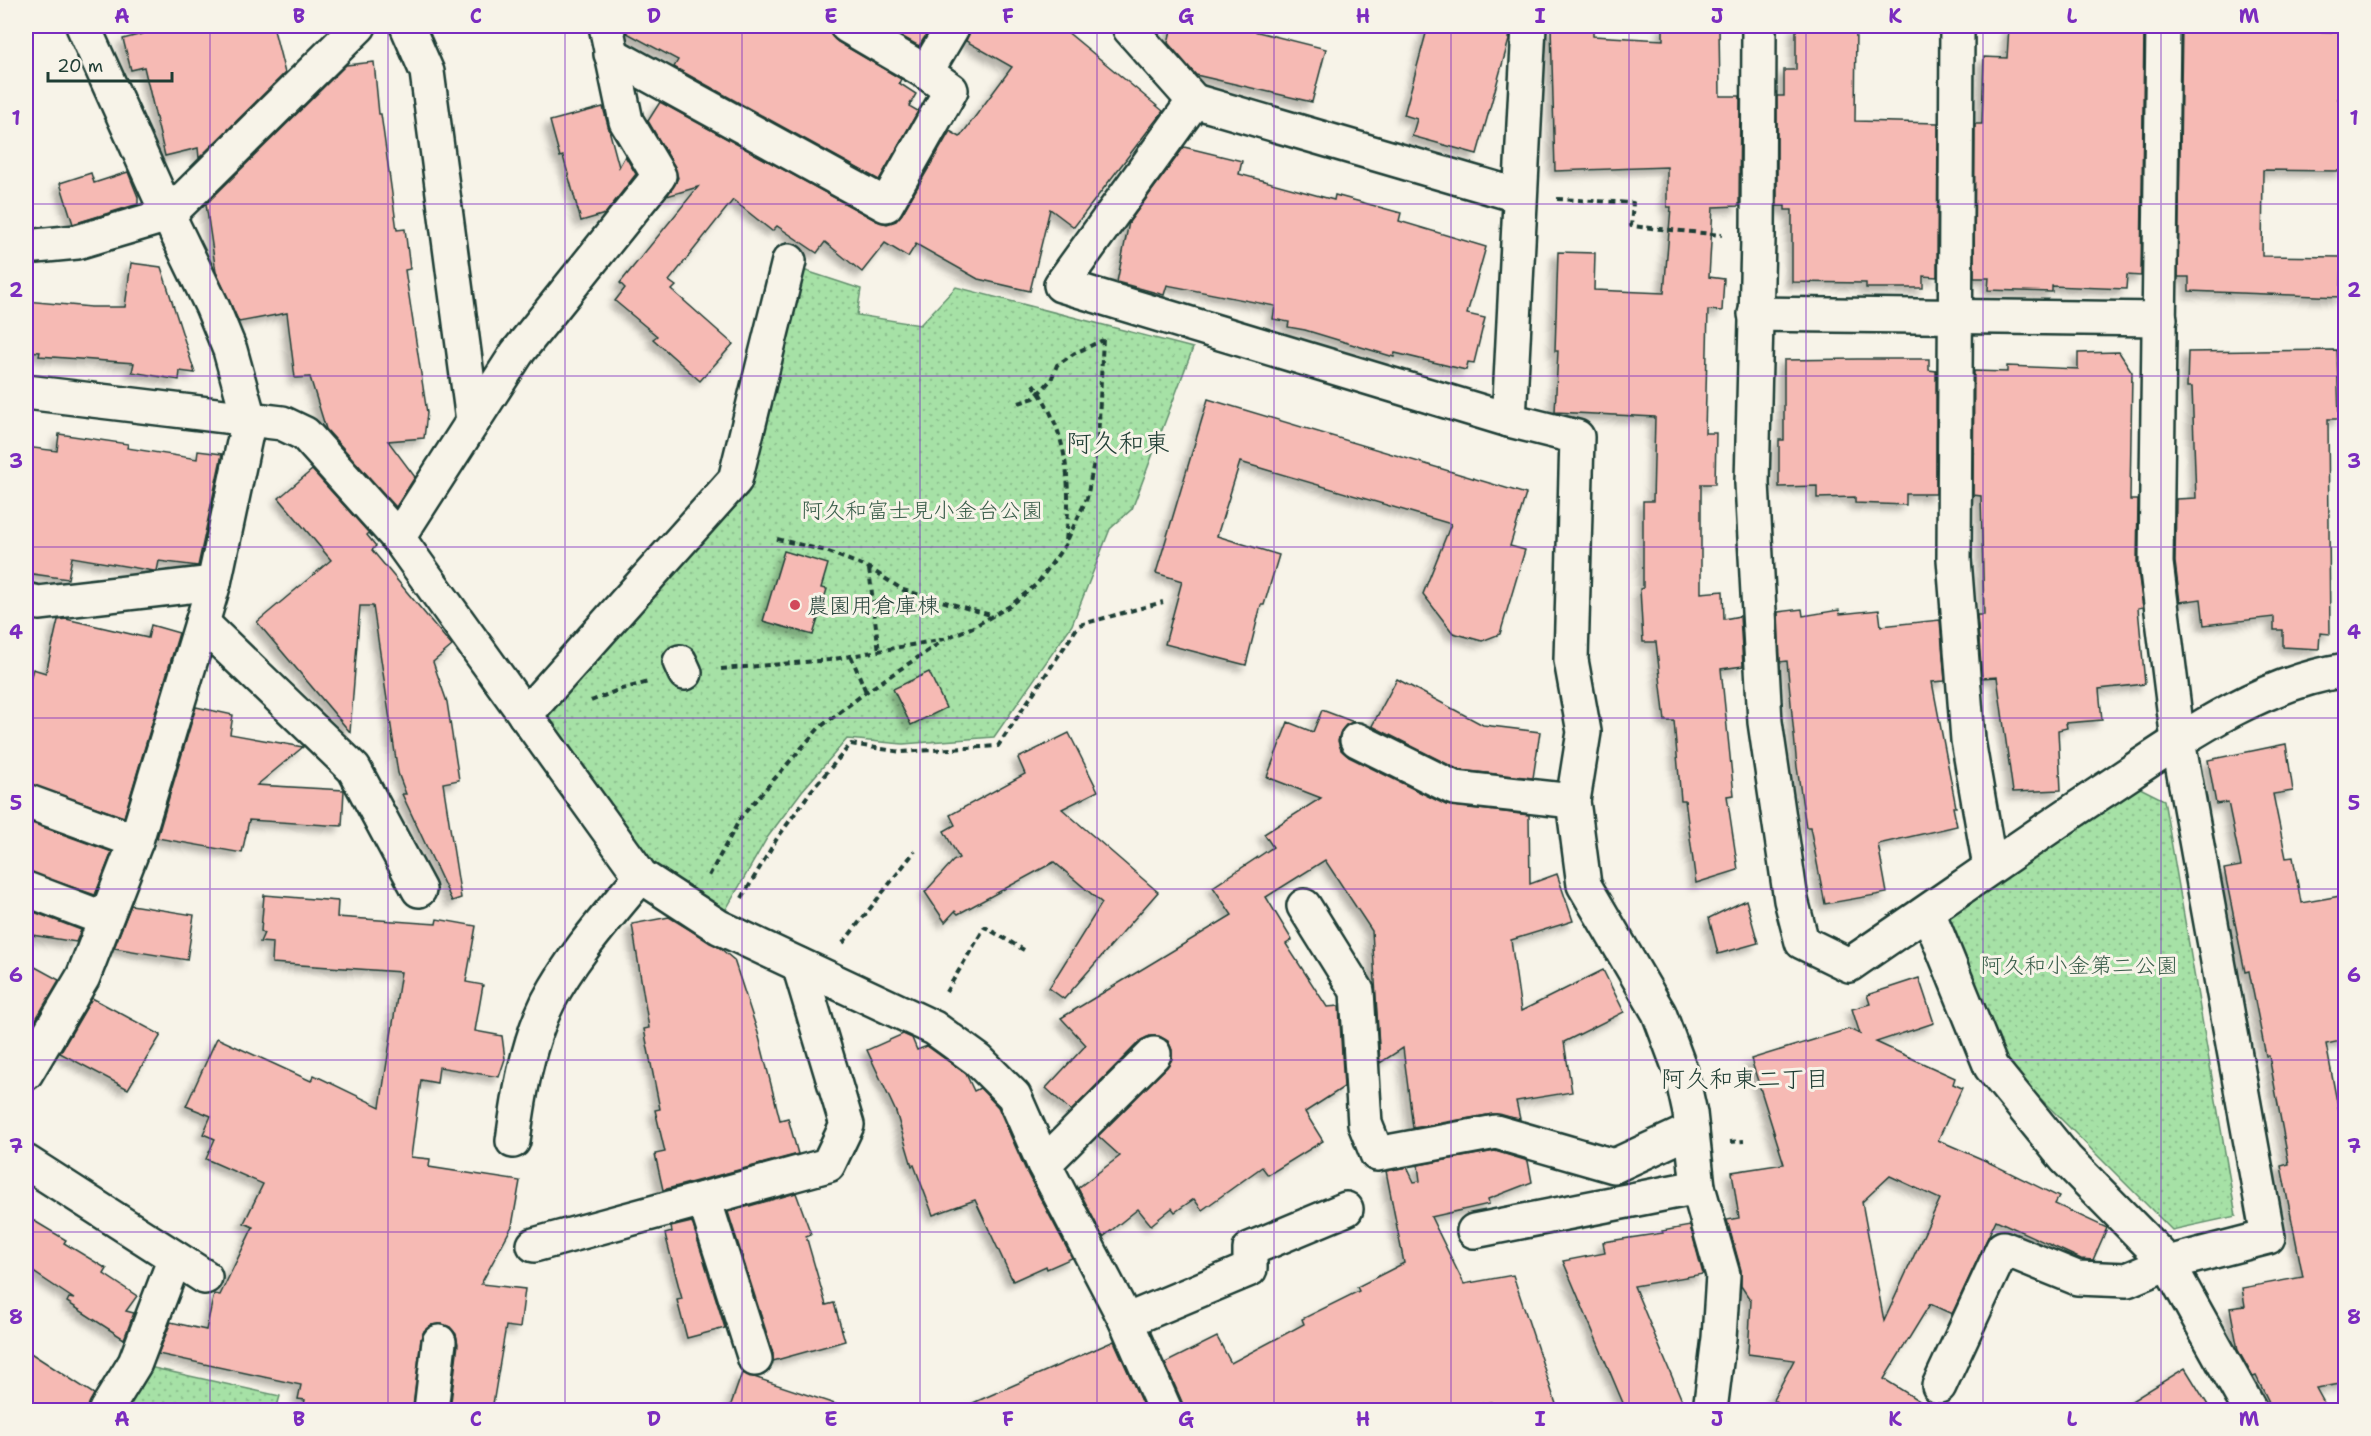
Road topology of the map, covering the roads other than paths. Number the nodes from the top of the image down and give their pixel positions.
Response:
1 (83, 26) edge
2 (359, 26) edge
3 (407, 26) edge
4 (846, 26) edge
5 (954, 26) edge
6 (1132, 26) edge
7 (1529, 26) edge
8 (1759, 26) edge
9 (1957, 26) edge
10 (2163, 26) edge
11 (609, 40) edge
12 (926, 72) junction
13 (1194, 101) junction
14 (1520, 196) junction
15 (168, 215) junction
16 (26, 247) edge
17 (789, 261) dead end
18 (1755, 314) junction
19 (1956, 316) junction
20 (2160, 319) junction
21 (26, 392) edge
22 (249, 419) junction
23 (1509, 420) junction
24 (473, 421) junction
25 (398, 538) junction
26 (214, 583) junction
27 (26, 600) edge
28 (202, 624) junction
29 (2346, 670) edge
30 (525, 715) junction
31 (1357, 740) dead end
32 (2178, 741) junction
33 (26, 801) edge
34 (1574, 801) junction
35 (136, 841) junction
36 (1990, 867) junction
37 (641, 876) junction
38 (26, 889) edge
39 (419, 890) dead end
40 (1304, 906) dead end
41 (1928, 912) junction
42 (105, 919) junction
43 (809, 970) junction
44 (1154, 1054) dead end
45 (26, 1073) edge
46 (1692, 1130) junction
47 (513, 1141) dead end
48 (26, 1162) edge
49 (1044, 1164) junction
50 (1698, 1187) junction
51 (704, 1199) junction
52 (1346, 1209) dead end
53 (1474, 1231) dead end
54 (534, 1245) dead end
55 (175, 1258) junction
56 (2168, 1263) junction
57 (204, 1277) dead end
58 (1126, 1322) junction
59 (439, 1342) dead end
60 (755, 1359) dead end
61 (1939, 1386) dead end
62 (106, 1410) edge
63 (432, 1410) edge
64 (1165, 1410) edge
65 (1710, 1410) edge
66 (2250, 1410) edge

1 - 15 street
2 - 15 street
3 - 24 street
4 - 12 street
5 - 12 street
6 - 13 street
7 - 14 street
8 - 18 street
9 - 19 street
10 - 20 street
11 - 12 street
11 - 24 street
13 - 14 street
13 - 23 street
14 - 23 street
15 - 16 street
15 - 22 street
17 - 30 street
18 - 19 street
18 - 41 street
19 - 20 street
19 - 36 street
20 - 32 street
21 - 22 street
22 - 25 street
22 - 26 street
23 - 34 street
24 - 25 street
25 - 30 street
26 - 27 street
26 - 28 street
28 - 35 street
28 - 39 street
29 - 32 street
30 - 37 street
31 - 34 street
32 - 36 street
32 - 56 street
33 - 35 street
34 - 46 street
35 - 42 street
36 - 41 street
37 - 43 street
37 - 47 street
38 - 42 street
40 - 46 street
41 - 56 street
42 - 45 street
43 - 49 street
43 - 51 street
44 - 49 street
46 - 50 street
48 - 55 street
49 - 58 street
50 - 53 street
50 - 65 street
51 - 54 street
51 - 60 street
52 - 58 street
55 - 57 street
55 - 62 street
56 - 61 street
56 - 66 street
58 - 64 street
59 - 63 street

